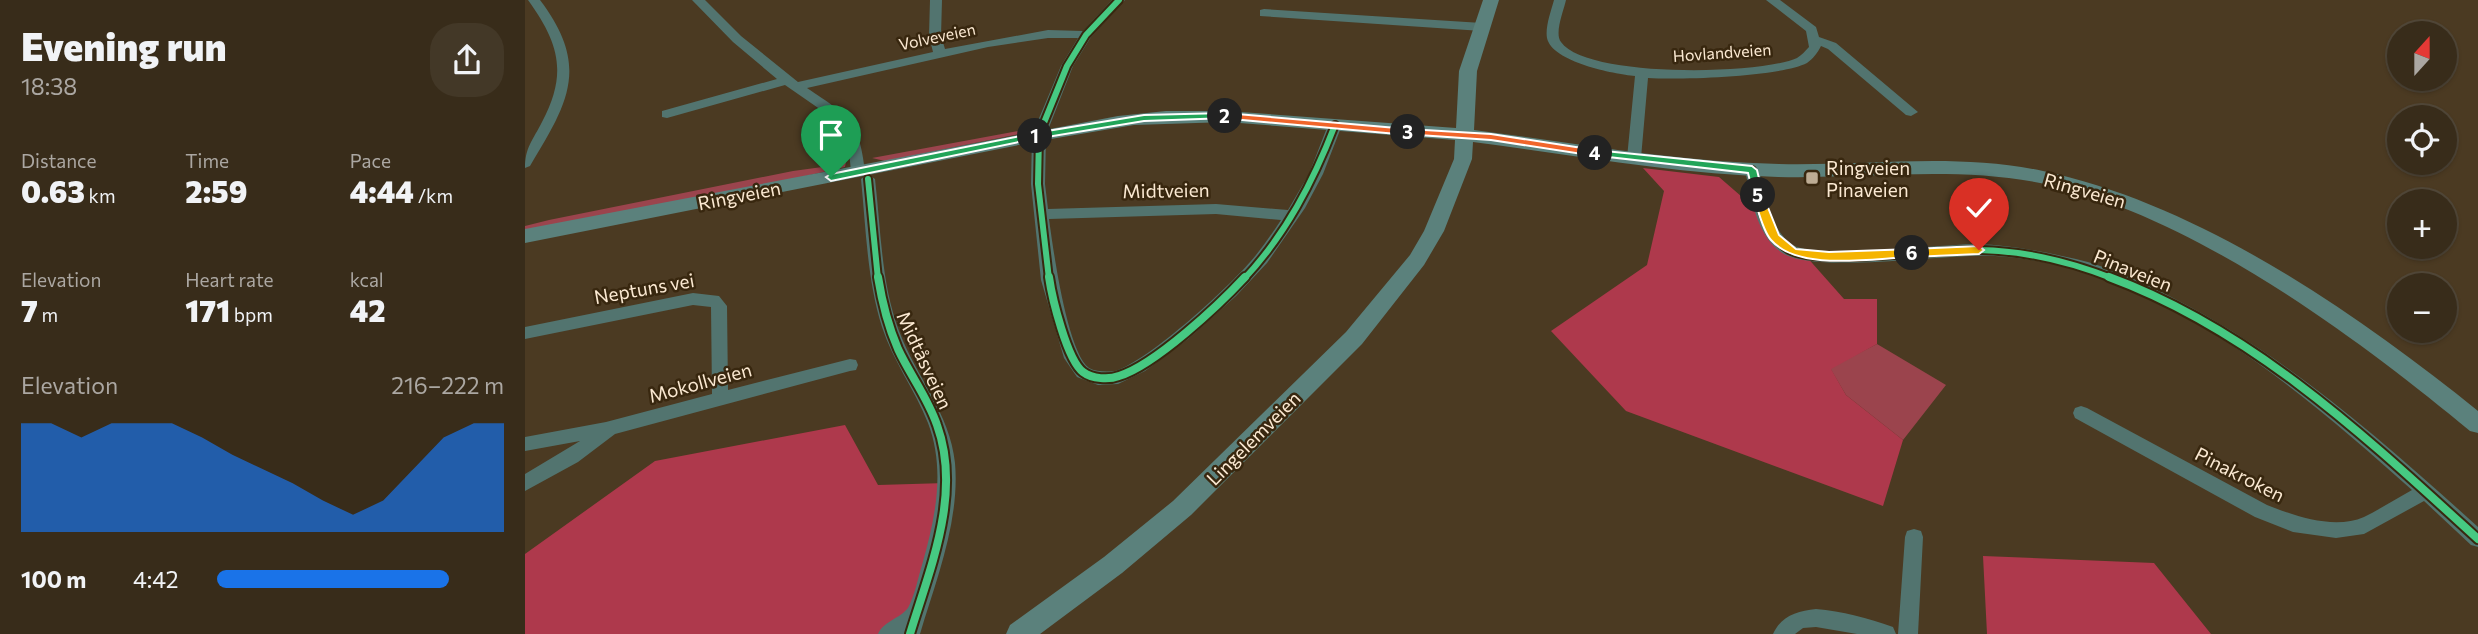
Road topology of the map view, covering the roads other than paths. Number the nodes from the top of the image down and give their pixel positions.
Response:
1 (534, 0) edge
2 (698, 0) edge
3 (936, 0) edge
4 (1119, 0) edge
5 (1491, 0) edge
6 (1560, 0) edge
7 (1772, 0) edge
8 (1264, 13) dead end
9 (1482, 27) junction
10 (1086, 35) junction
11 (1815, 40) junction
12 (939, 52) junction
13 (1642, 74) junction
14 (793, 83) junction
15 (1911, 111) dead end
16 (667, 114) dead end
17 (1335, 125) junction
18 (1039, 135) junction
19 (1461, 138) junction
20 (529, 150) edge
21 (1634, 158) junction
22 (525, 163) edge
23 (1752, 170) junction
24 (863, 175) junction
25 (1041, 214) junction
26 (1292, 216) junction
27 (525, 236) edge
28 (525, 332) edge
29 (850, 365) dead end
30 (720, 398) junction
31 (2081, 413) dead end
32 (2478, 424) edge
33 (610, 429) junction
34 (525, 444) edge
35 (525, 483) edge
36 (2425, 491) junction
37 (1914, 537) dead end
38 (2478, 539) edge
39 (912, 625) edge
40 (888, 634) edge
41 (1019, 634) edge
42 (1783, 634) edge
43 (1886, 634) edge
44 (1908, 634) edge

1 - 20 street
2 - 14 street, Midtåsveien
3 - 12 street
4 - 10 street
5 - 9 main road, Lingelemveien
6 - 13 street, Hovlandveien
7 - 11 street
8 - 9 street
9 - 19 main road, Lingelemveien
10 - 12 street, Volveveien
10 - 18 street
11 - 13 street, Hovlandveien
11 - 15 street
12 - 14 street, Volveveien
13 - 21 street
14 - 16 street, Volveveien
14 - 24 street, Midtåsveien
17 - 18 main road, Ringveien
17 - 19 main road, Ringveien
17 - 26 street
18 - 24 main road, Ringveien
18 - 25 street
19 - 21 main road, Ringveien
19 - 41 main road, Lingelemveien
20 - 22 street
21 - 23 main road, Ringveien
23 - 32 main road, Ringveien
23 - 36 street, Pinaveien
24 - 27 main road, Ringveien
24 - 39 street, Midtåsveien
25 - 26 street, Midtveien
25 - 26 street
28 - 30 street, Neptuns vei
29 - 30 street, Mokollveien
30 - 33 street, Mokollveien
31 - 36 street, Pinakroken
33 - 34 street
33 - 35 street, Mokollveien
36 - 38 street, Pinaveien
37 - 44 street
39 - 40 street, Midtåsveien
42 - 43 street

